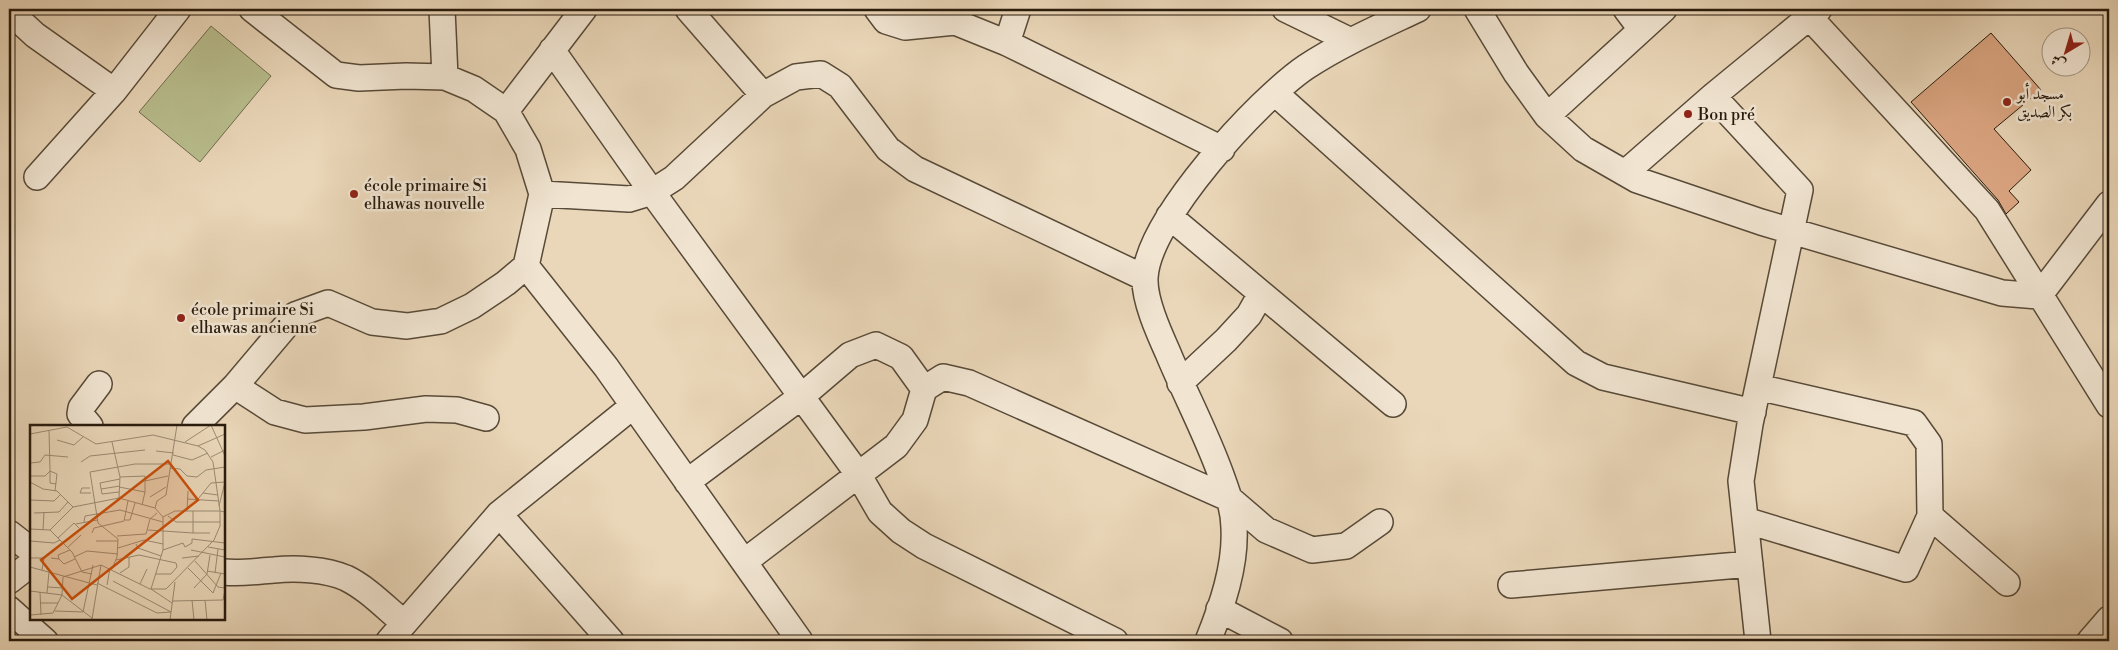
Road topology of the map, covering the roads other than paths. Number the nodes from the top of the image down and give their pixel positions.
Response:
1 (178, 9) edge
2 (252, 9) edge
3 (442, 9) edge
4 (584, 9) edge
5 (688, 9) edge
6 (877, 9) edge
7 (1018, 9) edge
8 (1285, 9) edge
9 (1418, 9) edge
10 (1477, 9) edge
11 (1626, 9) edge
12 (1664, 9) edge
13 (9, 11) edge
14 (1810, 12) edge
15 (1641, 29) junction
16 (1351, 42) junction
17 (1006, 43) junction
18 (552, 50) junction
19 (445, 77) junction
20 (114, 91) junction
21 (1276, 93) junction
22 (763, 95) junction
23 (1713, 96) junction
24 (506, 111) junction
25 (1547, 116) junction
26 (1222, 149) junction
27 (1625, 173) junction
28 (37, 177) dead end
29 (652, 192) junction
30 (542, 194) junction
31 (2109, 204) edge
32 (1169, 216) junction
33 (1791, 230) junction
34 (526, 266) junction
35 (1145, 278) junction
36 (1261, 294) junction
37 (2039, 296) junction
38 (1180, 383) junction
39 (99, 384) dead end
40 (235, 386) junction
41 (1758, 387) junction
42 (924, 389) junction
43 (802, 396) junction
44 (1393, 404) dead end
45 (2109, 405) edge
46 (633, 406) junction
47 (1753, 412) junction
48 (486, 418) dead end
49 (89, 425) edge
50 (196, 425) edge
51 (858, 474) junction
52 (687, 482) junction
53 (1230, 500) junction
54 (499, 514) junction
55 (1930, 516) junction
56 (1745, 520) junction
57 (1380, 522) dead end
58 (9, 533) edge
59 (30, 549) edge
60 (744, 562) junction
61 (1750, 564) junction
62 (30, 565) edge
63 (225, 572) edge
64 (9, 580) edge
65 (2007, 583) dead end
66 (1511, 584) dead end
67 (9, 609) edge
68 (1219, 609) junction
69 (2109, 619) edge
70 (397, 632) edge
71 (45, 641) edge
72 (611, 641) edge
73 (800, 641) edge
74 (1115, 641) edge
75 (1208, 641) edge
76 (1280, 641) edge
77 (1758, 641) edge
78 (2090, 641) edge

1 - 20 street
2 - 19 street
3 - 19 street
4 - 18 street
5 - 22 street
6 - 17 street
7 - 17 street
8 - 16 street
9 - 16 street
10 - 25 street
11 - 15 street
12 - 15 street
13 - 20 street
14 - 23 street
14 - 37 street
15 - 25 street
16 - 21 street
17 - 26 street
18 - 24 street
18 - 29 street
19 - 24 street
20 - 28 street
21 - 26 street
21 - 47 street
22 - 29 street
22 - 35 street
23 - 27 street
23 - 33 street
24 - 30 street
25 - 27 street
26 - 32 street
27 - 33 street
29 - 30 street
29 - 43 street
30 - 34 street
31 - 37 street
32 - 35 street
32 - 36 street
33 - 37 street
33 - 41 street
34 - 40 street
34 - 46 street
35 - 38 street
36 - 38 street
36 - 44 street
37 - 45 street
38 - 53 street
39 - 49 street
40 - 48 street
40 - 50 street
41 - 47 street
41 - 55 street
42 - 43 street
42 - 51 street
42 - 53 street
43 - 51 street
43 - 52 street
46 - 52 street
46 - 54 street
47 - 56 street
51 - 60 street
51 - 74 street
52 - 60 street
53 - 57 street
53 - 68 street
54 - 70 street
54 - 72 street
55 - 56 street
55 - 65 street
56 - 61 street
58 - 59 street
60 - 73 street
61 - 66 street
61 - 77 street
62 - 64 street
63 - 70 street
67 - 71 street
68 - 75 street
68 - 76 street
69 - 78 street

